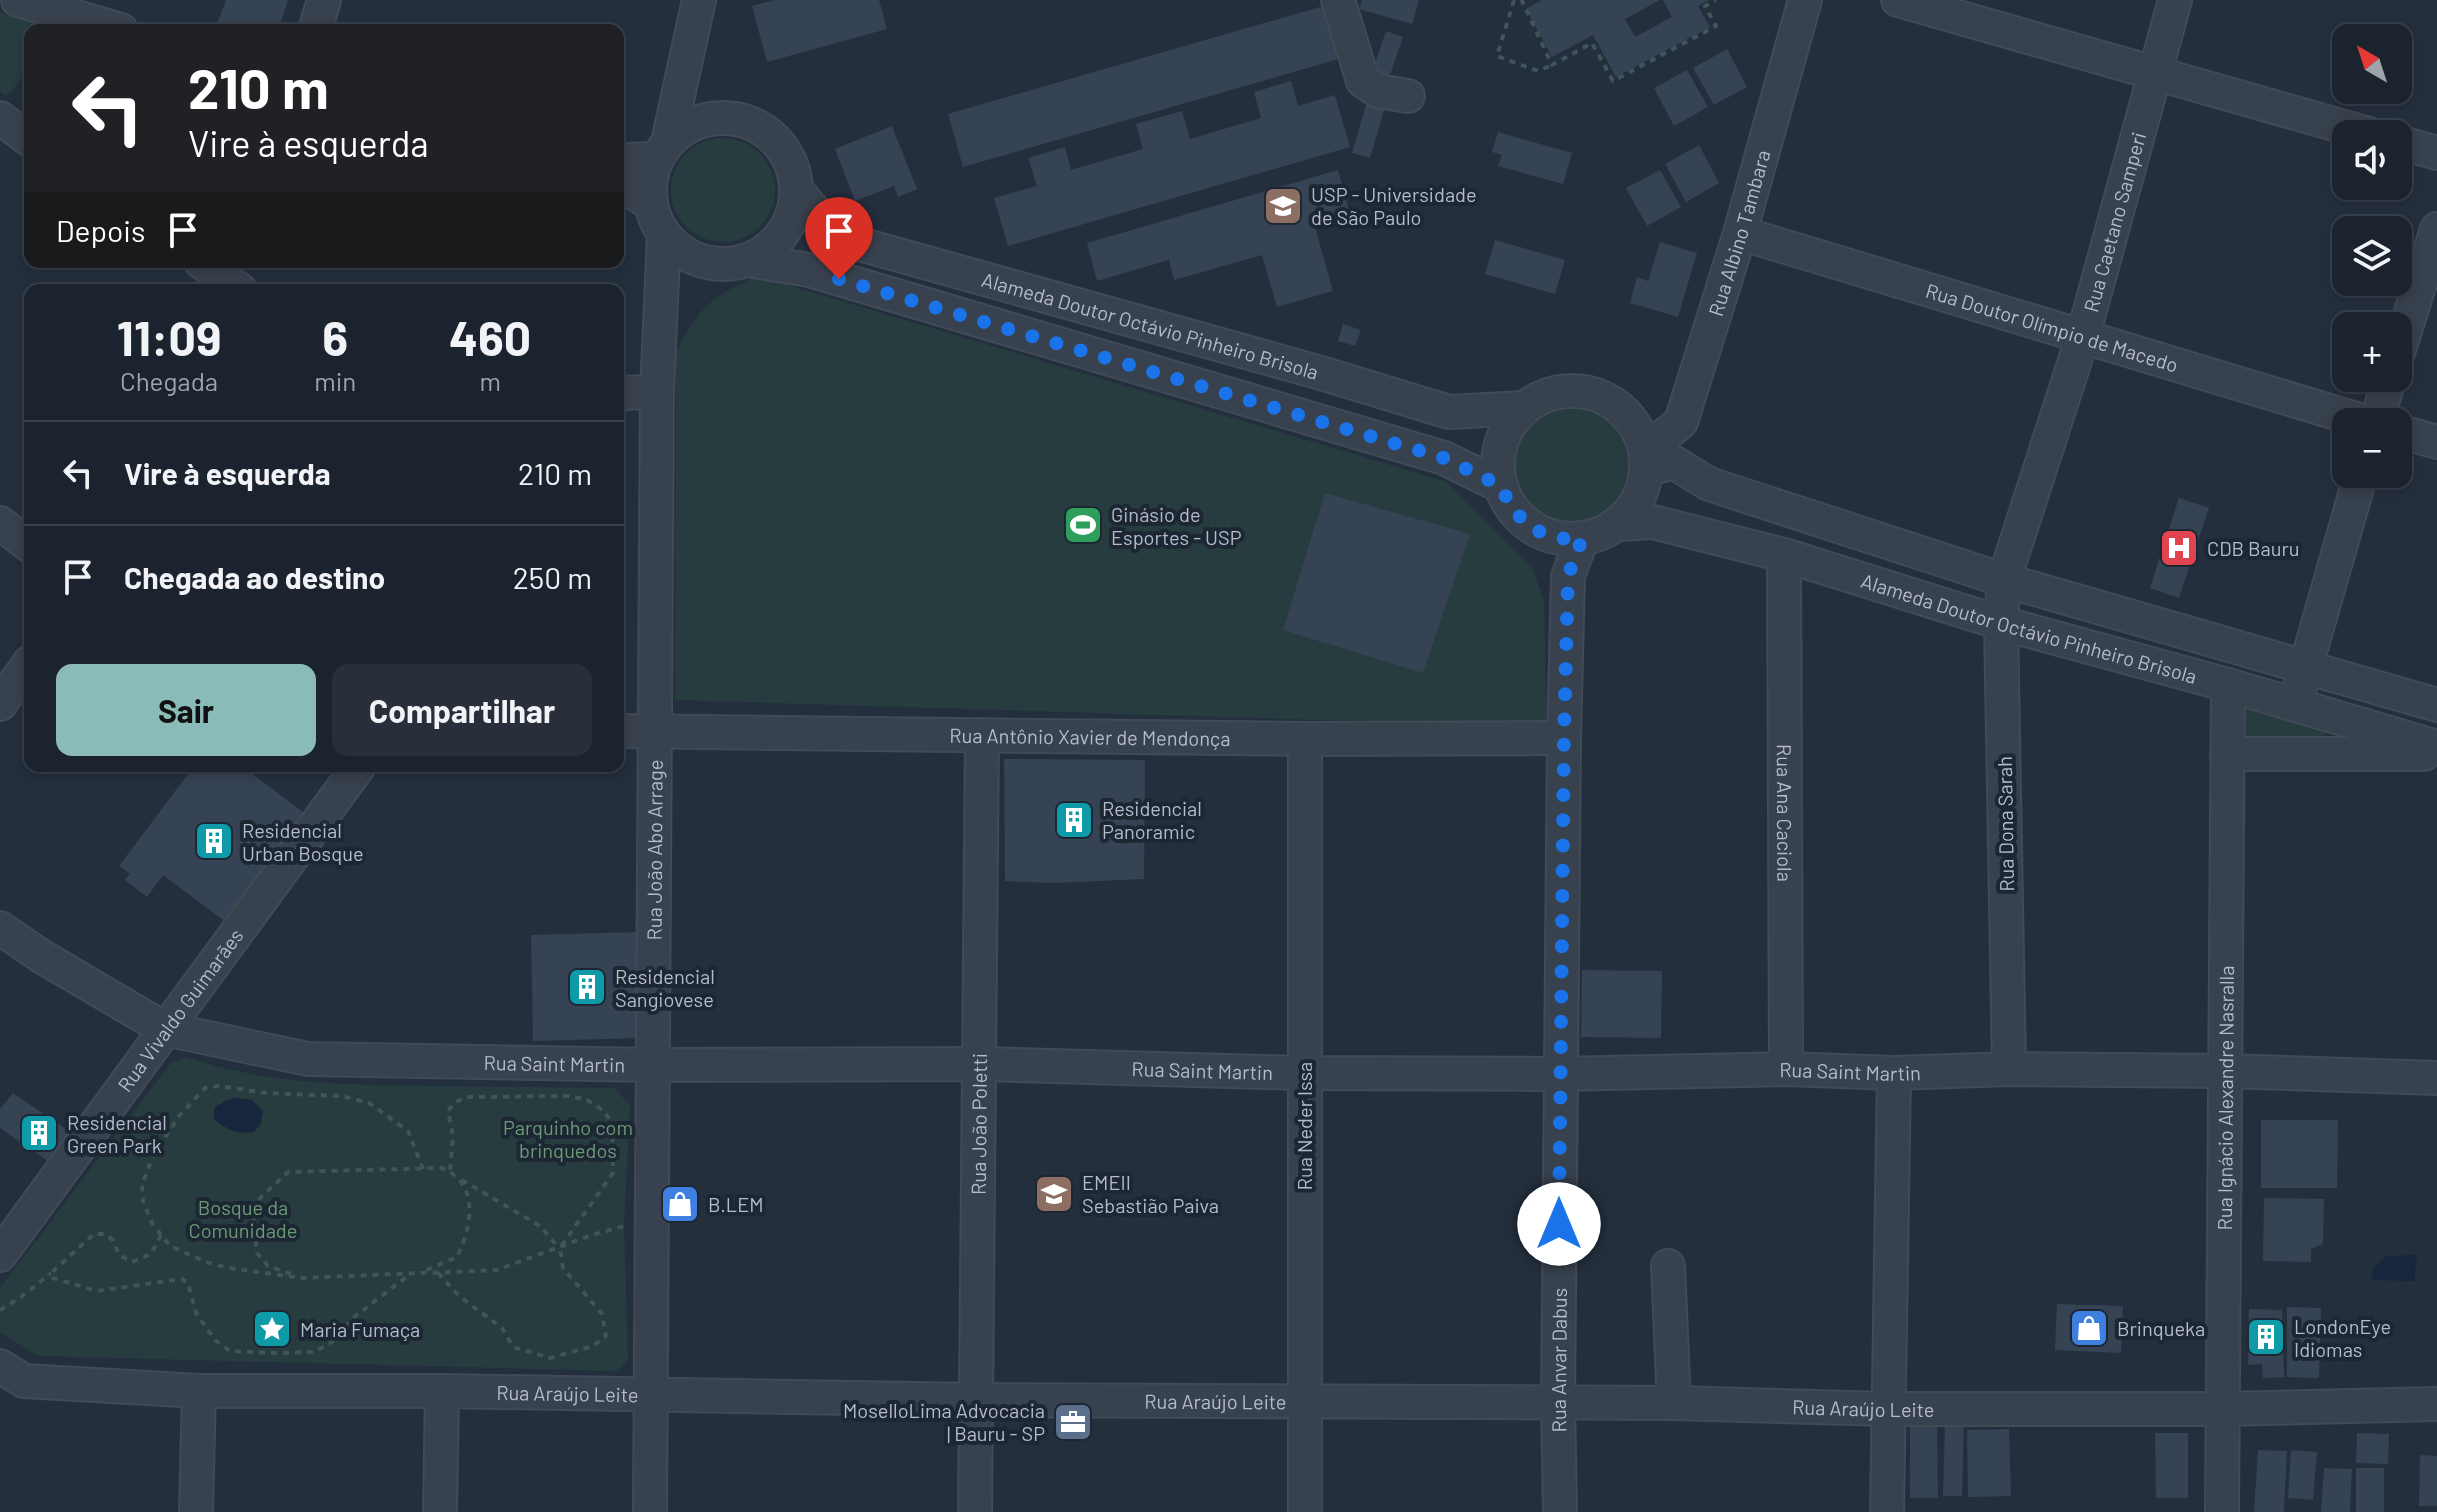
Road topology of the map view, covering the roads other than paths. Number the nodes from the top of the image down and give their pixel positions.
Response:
1 (18, 0) edge
2 (324, 0) edge
3 (699, 0) edge
4 (1338, 0) edge
5 (1805, 0) edge
6 (1898, 0) edge
7 (2175, 0) edge
8 (100, 24) edge
9 (317, 24) edge
10 (2153, 75) junction
11 (1408, 96) dead end
12 (2332, 124) edge
13 (2412, 146) edge
14 (662, 151) junction
15 (2437, 153) edge
16 (624, 159) edge
17 (624, 187) edge
18 (796, 190) junction
19 (650, 203) junction
20 (2437, 229) edge
21 (1740, 233) junction
22 (664, 235) junction
23 (747, 260) junction
24 (209, 268) edge
25 (232, 284) edge
26 (2411, 312) edge
27 (2083, 336) junction
28 (657, 392) junction
29 (624, 393) edge
30 (1524, 408) junction
31 (2332, 412) edge
32 (2412, 435) edge
33 (2437, 442) edge
34 (1646, 460) junction
35 (1501, 486) junction
36 (2357, 488) edge
37 (0, 523) edge
38 (1618, 524) junction
39 (1582, 539) junction
40 (24, 541) edge
41 (1784, 555) junction
42 (2004, 580) junction
43 (2001, 623) junction
44 (2307, 667) junction
45 (24, 670) edge
46 (2228, 685) junction
47 (0, 704) edge
48 (2293, 705) junction
49 (2437, 705) edge
50 (624, 731) edge
51 (654, 731) junction
52 (982, 735) junction
53 (1564, 738) junction
54 (1305, 739) junction
55 (2437, 747) edge
56 (2227, 754) junction
57 (2437, 754) edge
58 (355, 772) edge
59 (0, 928) edge
60 (165, 1029) junction
61 (979, 1064) junction
62 (652, 1065) junction
63 (1786, 1069) junction
64 (2009, 1069) junction
65 (2225, 1071) junction
66 (1303, 1073) junction
67 (1894, 1073) junction
68 (1560, 1074) junction
69 (2437, 1078) edge
70 (0, 1255) edge
71 (1668, 1266) dead end
72 (0, 1366) edge
73 (199, 1391) junction
74 (442, 1391) junction
75 (650, 1394) junction
76 (976, 1400) junction
77 (1305, 1400) junction
78 (1558, 1403) junction
79 (1674, 1403) junction
80 (2437, 1404) edge
81 (1887, 1409) junction
82 (2224, 1409) junction
83 (196, 1512) edge
84 (440, 1512) edge
85 (650, 1512) edge
86 (975, 1512) edge
87 (1305, 1512) edge
88 (1560, 1512) edge
89 (1887, 1512) edge
90 (2222, 1512) edge

1 - 8 street
2 - 9 street
3 - 14 street
4 - 11 street
5 - 21 street, Rua Albino Tambara
6 - 10 street
7 - 10 street, Rua Caetano Samperi
10 - 12 street
10 - 27 street, Rua Caetano Samperi
13 - 15 street
14 - 16 street, Alameda Doutor Octávio Pinheiro Brisola
14 - 18 street, Alameda Doutor Octávio Pinheiro Brisola
14 - 19 street
17 - 19 street
18 - 23 street
18 - 30 street, Alameda Doutor Octávio Pinheiro Brisola
19 - 22 street
20 - 26 street
21 - 27 street, Rua Doutor Olímpio de Macedo
21 - 34 street, Rua Albino Tambara
22 - 23 street
22 - 28 street, Rua João Abo Arrage
23 - 35 street
24 - 25 street
27 - 31 street, Rua Doutor Olímpio de Macedo
27 - 42 street, Rua Caetano Samperi
28 - 29 street
28 - 51 street, Rua João Abo Arrage
30 - 34 street, Alameda Doutor Octávio Pinheiro Brisola
30 - 35 street
32 - 33 street
34 - 38 street
34 - 42 street, Alameda Doutor Octávio Pinheiro Brisola
35 - 39 street
36 - 44 street
37 - 40 street
38 - 39 street, Alameda Doutor Octávio Pinheiro Brisola
38 - 41 street, Alameda Doutor Octávio Pinheiro Brisola
39 - 53 street, Rua Anvar Dabus
41 - 43 street, Alameda Doutor Octávio Pinheiro Brisola
41 - 63 street, Rua Ana Caciola
42 - 43 street, Rua Dona Sarah
42 - 44 street, Alameda Doutor Octávio Pinheiro Brisola
43 - 46 street, Alameda Doutor Octávio Pinheiro Brisola
43 - 64 street, Rua Dona Sarah
44 - 48 street
44 - 49 street, Alameda Doutor Octávio Pinheiro Brisola
45 - 47 street
46 - 48 street, Alameda Doutor Octávio Pinheiro Brisola
46 - 56 street, Rua Ignácio Alexandre Nasralla
48 - 55 street, Alameda Doutor Octávio Pinheiro Brisola
50 - 51 street, Rua Antônio Xavier de Mendonça
51 - 52 street, Rua Antônio Xavier de Mendonça
51 - 62 street, Rua João Abo Arrage
52 - 54 street, Rua Antônio Xavier de Mendonça
52 - 61 street, Rua João Poletti
53 - 54 street, Rua Antônio Xavier de Mendonça
53 - 68 street, Rua Anvar Dabus
54 - 66 street, Rua Neder Issa
56 - 57 street
56 - 65 street, Rua Ignácio Alexandre Nasralla
58 - 60 street, Rua Vivaldo Guimarães
59 - 60 street, Rua Saint Martin
60 - 62 street, Rua Saint Martin
60 - 70 street, Rua Vivaldo Guimarães
61 - 62 street, Rua Saint Martin
61 - 66 street, Rua Saint Martin
61 - 76 street, Rua João Poletti
62 - 75 street, Rua João Abo Arrage
63 - 67 street, Rua Saint Martin
63 - 68 street, Rua Saint Martin
64 - 65 street, Rua Saint Martin
64 - 67 street, Rua Saint Martin
65 - 69 street, Rua Saint Martin
65 - 82 street, Rua Ignácio Alexandre Nasralla
66 - 68 street, Rua Saint Martin
66 - 77 street, Rua Neder Issa
67 - 81 street
68 - 78 street, Rua Anvar Dabus
71 - 79 street
72 - 73 street, Rua Araújo Leite
73 - 74 street, Rua Araújo Leite
73 - 83 street
74 - 75 street, Rua Araújo Leite
74 - 84 street
75 - 76 street, Rua Araújo Leite
75 - 85 street, Rua João Abo Arrage
76 - 77 street, Rua Araújo Leite
76 - 86 street, Rua João Poletti
77 - 78 street, Rua Araújo Leite
77 - 87 street, Rua Neder Issa
78 - 79 street, Rua Araújo Leite
78 - 88 street, Rua Anvar Dabus
79 - 81 street, Rua Araújo Leite
80 - 82 street, Rua Araújo Leite
81 - 82 street, Rua Araújo Leite
81 - 89 street
82 - 90 street, Rua Ignácio Alexandre Nasralla

